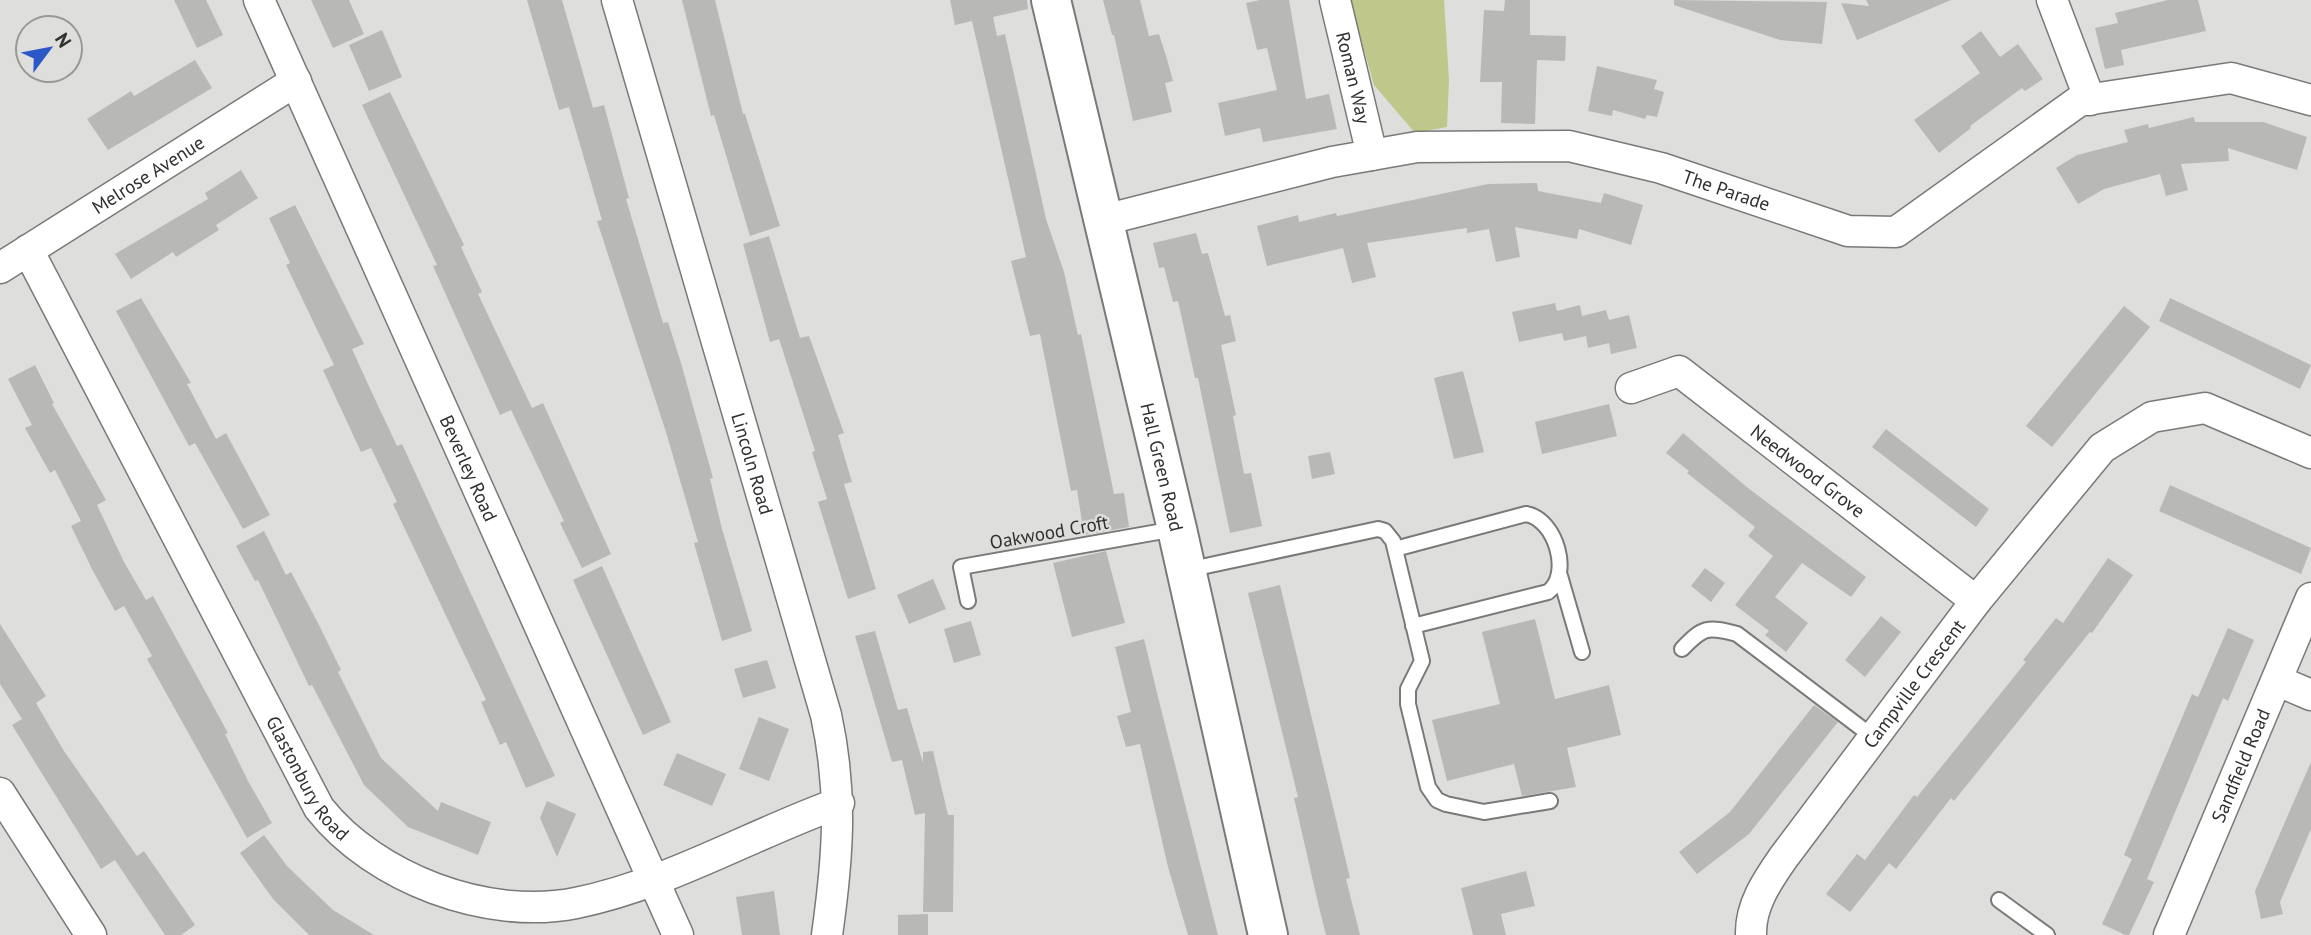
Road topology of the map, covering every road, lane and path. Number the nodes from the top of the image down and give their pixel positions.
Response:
1 (259, 0) edge
2 (617, 0) edge
3 (1051, 0) edge
4 (1335, 0) edge
5 (2052, 0) edge
6 (296, 81) junction
7 (2090, 100) junction
8 (2311, 100) edge
9 (1372, 155) junction
10 (1104, 220) junction
11 (28, 250) junction
12 (0, 268) edge
13 (1631, 388) dead end
14 (2311, 453) edge
15 (1177, 529) junction
16 (1395, 549) junction
17 (1186, 571) junction
18 (1560, 576) junction
19 (2311, 598) edge
20 (968, 601) dead end
21 (1976, 601) junction
22 (1413, 626) junction
23 (1682, 649) dead end
24 (1583, 652) dead end
25 (2278, 681) junction
26 (2311, 695) edge
27 (1873, 737) junction
28 (0, 793) edge
29 (1550, 801) dead end
30 (839, 803) junction
31 (653, 880) junction
32 (2000, 900) dead end
33 (91, 935) edge
34 (678, 935) edge
35 (827, 935) edge
36 (1268, 935) edge
37 (1751, 935) edge
38 (2047, 935) edge
39 (2169, 935) edge

1 - 6 street, Beverley Road
2 - 30 street, Lincoln Road
3 - 10 street, Hall Green Road
4 - 9 street, Roman Way
5 - 7 street
6 - 11 street, Melrose Avenue
6 - 31 street, Beverley Road
7 - 8 street, The Parade
7 - 9 street, The Parade
9 - 10 street, The Parade
10 - 15 street, Hall Green Road
11 - 12 street, Melrose Avenue
11 - 31 street, Glastonbury Road
13 - 21 street, Needwood Grove
14 - 21 street, Campville Crescent
15 - 17 street, Hall Green Road
15 - 20 lane, Oakwood Croft
16 - 17 lane
16 - 18 lane
16 - 22 lane
17 - 36 street, Hall Green Road
18 - 22 lane
18 - 24 lane
19 - 25 street, Sandfield Road
21 - 27 street, Campville Crescent
22 - 29 lane
23 - 27 lane
25 - 26 street
25 - 39 street, Sandfield Road
27 - 37 street, Campville Crescent
28 - 33 street
30 - 31 street, Glastonbury Road
30 - 35 street, Lincoln Road
31 - 34 street, Beverley Road
32 - 38 lane

